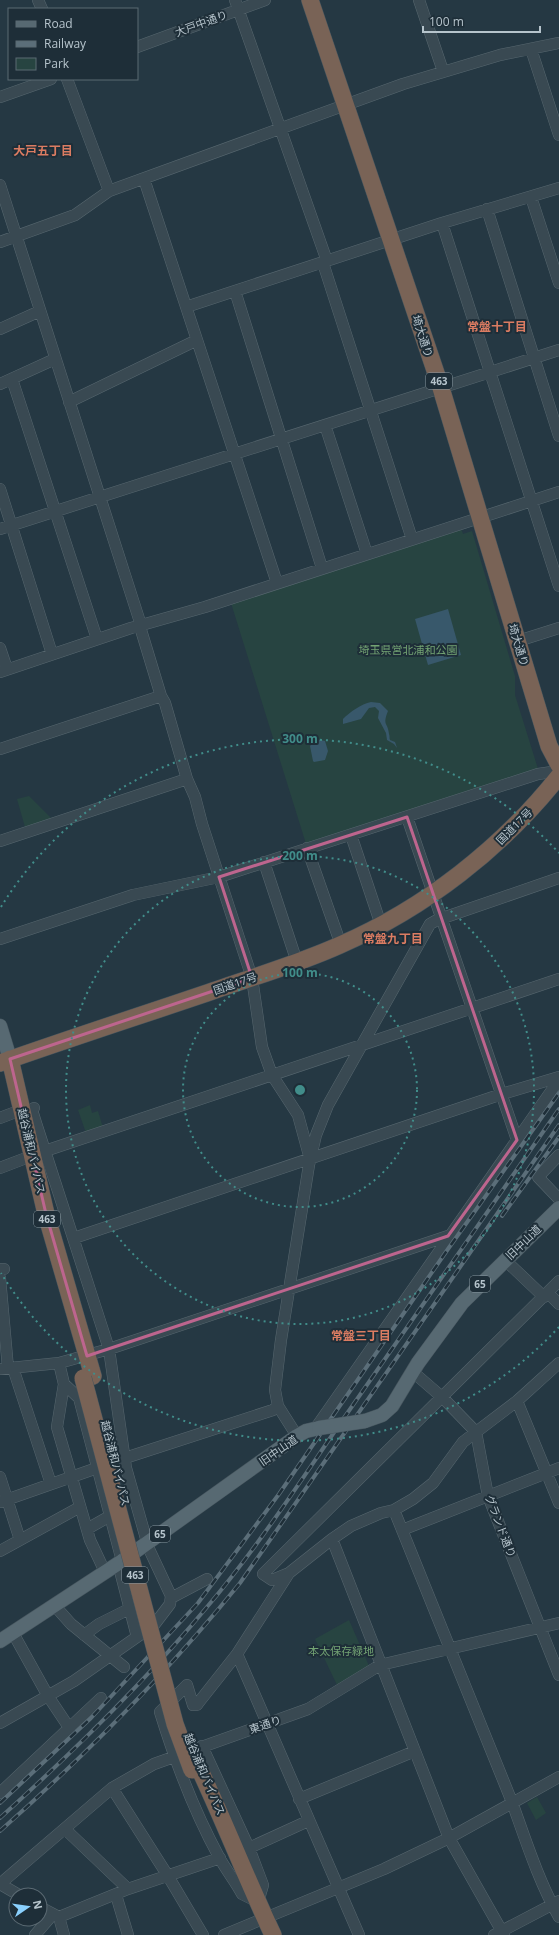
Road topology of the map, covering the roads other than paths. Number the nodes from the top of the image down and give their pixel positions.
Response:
1 (264, 0) edge
2 (310, 0) edge
3 (420, 0) edge
4 (237, 5) edge
5 (559, 43) edge
6 (138, 47) edge
7 (531, 49) junction
8 (443, 71) junction
9 (48, 80) edge
10 (67, 80) edge
11 (0, 97) edge
12 (346, 105) junction
13 (281, 128) junction
14 (559, 135) edge
15 (144, 179) junction
16 (0, 185) edge
17 (559, 188) edge
18 (109, 191) junction
19 (531, 196) junction
20 (487, 209) junction
21 (442, 223) junction
22 (16, 236) junction
23 (392, 240) junction
24 (0, 242) edge
25 (325, 262) junction
26 (559, 283) edge
27 (235, 291) junction
28 (186, 306) junction
29 (40, 311) junction
30 (0, 329) edge
31 (197, 340) junction
32 (559, 350) edge
33 (534, 358) junction
34 (55, 359) junction
35 (490, 372) junction
36 (12, 379) junction
37 (0, 384) edge
38 (441, 388) junction
39 (69, 402) junction
40 (371, 410) junction
41 (325, 425) junction
42 (559, 436) edge
43 (281, 439) junction
44 (234, 454) junction
45 (0, 489) edge
46 (559, 492) edge
47 (100, 497) junction
48 (532, 501) junction
49 (56, 512) junction
50 (480, 518) junction
51 (12, 526) junction
52 (0, 530) edge
53 (412, 540) junction
54 (367, 554) junction
55 (322, 568) junction
56 (277, 584) junction
57 (559, 586) edge
58 (140, 626) junction
59 (559, 628) edge
60 (97, 639) junction
61 (518, 642) junction
62 (0, 648) edge
63 (52, 654) junction
64 (3, 671) edge
65 (161, 696) junction
66 (0, 749) edge
67 (559, 765) edge
68 (559, 772) edge
69 (559, 776) edge
70 (187, 779) junction
71 (407, 817) junction
72 (351, 835) junction
73 (0, 841) edge
74 (307, 848) junction
75 (264, 862) junction
76 (219, 877) junction
77 (559, 878) edge
78 (432, 893) junction
79 (441, 918) junction
80 (381, 925) junction
81 (0, 940) edge
82 (341, 945) junction
83 (297, 962) junction
84 (252, 978) junction
85 (559, 979) edge
86 (472, 1008) junction
87 (0, 1026) edge
88 (360, 1046) junction
89 (3, 1063) edge
90 (272, 1075) junction
91 (559, 1078) edge
92 (502, 1094) junction
93 (34, 1108) dead end
94 (6, 1116) edge
95 (517, 1140) junction
96 (46, 1151) junction
97 (559, 1155) edge
98 (26, 1158) junction
99 (310, 1160) junction
100 (0, 1168) edge
101 (559, 1199) edge
102 (559, 1208) edge
103 (448, 1236) junction
104 (74, 1238) junction
105 (505, 1260) junction
106 (1, 1272) edge
107 (559, 1281) edge
108 (290, 1288) junction
109 (546, 1295) junction
110 (559, 1304) edge
111 (109, 1349) junction
112 (82, 1357) junction
113 (59, 1363) junction
114 (559, 1363) edge
115 (7, 1369) edge
116 (413, 1372) junction
117 (64, 1384) junction
118 (442, 1398) junction
119 (517, 1401) junction
120 (278, 1406) junction
121 (317, 1429) junction
122 (476, 1432) junction
123 (297, 1436) junction
124 (125, 1458) junction
125 (97, 1468) junction
126 (559, 1468) edge
127 (546, 1473) junction
128 (0, 1477) edge
129 (71, 1477) junction
130 (52, 1484) junction
131 (488, 1496) junction
132 (4, 1501) edge
133 (559, 1504) edge
134 (80, 1507) junction
135 (394, 1510) junction
136 (110, 1516) junction
137 (87, 1529) junction
138 (402, 1530) junction
139 (332, 1539) junction
140 (20, 1540) junction
141 (148, 1543) junction
142 (0, 1551) edge
143 (120, 1562) junction
144 (105, 1572) junction
145 (289, 1573) junction
146 (207, 1579) dead end
147 (171, 1598) junction
148 (55, 1606) junction
149 (129, 1609) junction
150 (559, 1622) edge
151 (540, 1627) junction
152 (13, 1633) junction
153 (84, 1635) junction
154 (137, 1637) junction
155 (0, 1641) edge
156 (450, 1648) junction
157 (237, 1654) junction
158 (109, 1655) junction
159 (380, 1665) junction
160 (124, 1667) dead end
161 (559, 1675) edge
162 (48, 1696) junction
163 (102, 1698) dead end
164 (0, 1723) edge
165 (267, 1724) junction
166 (70, 1729) junction
167 (202, 1746) junction
168 (415, 1751) junction
169 (174, 1757) junction
170 (559, 1777) edge
171 (112, 1788) junction
172 (0, 1793) edge
173 (299, 1799) junction
174 (512, 1802) junction
175 (308, 1821) junction
176 (65, 1829) junction
177 (449, 1838) junction
178 (249, 1848) junction
179 (220, 1858) junction
180 (168, 1876) junction
181 (0, 1884) edge
182 (128, 1889) junction
183 (338, 1889) junction
184 (116, 1895) junction
185 (255, 1895) junction
186 (555, 1903) edge
187 (48, 1912) edge
188 (56, 1916) junction
189 (559, 1917) edge
190 (265, 1918) junction
191 (500, 1934) edge
192 (35, 1935) edge
193 (64, 1935) edge
194 (128, 1935) edge
195 (202, 1935) edge
196 (224, 1935) edge
197 (273, 1935) edge
198 (359, 1935) edge

1 - 4 street, 大戸中通り
2 - 12 highway, 埼大通り / 463
3 - 8 street
4 - 6 street, 大戸中通り
4 - 13 street
5 - 7 street
7 - 8 street
7 - 14 street
8 - 12 street
9 - 11 street
10 - 18 street
12 - 13 street
12 - 23 highway, 埼大通り / 463
13 - 15 street
13 - 25 street
15 - 18 street
15 - 28 street
16 - 22 street
17 - 19 street
18 - 22 street
19 - 20 street
19 - 26 street
20 - 21 street
20 - 33 street
21 - 23 street
21 - 35 street
22 - 24 street
22 - 29 street
23 - 25 street
23 - 38 highway, 埼大通り / 463
25 - 27 street
25 - 40 street
27 - 28 street
27 - 43 street
28 - 31 street
29 - 30 street
29 - 34 street
31 - 39 street
31 - 44 street
32 - 33 street
33 - 35 street
33 - 42 street
34 - 36 street
34 - 39 street
35 - 38 street
35 - 48 street
36 - 37 street
36 - 49 street
38 - 40 street
38 - 50 highway, 埼大通り / 463
39 - 47 street
40 - 41 street
40 - 53 street
41 - 43 street
41 - 54 street
43 - 44 street
43 - 55 street
44 - 47 street
44 - 56 street
45 - 51 street
46 - 48 street
47 - 49 street
47 - 58 street
48 - 50 street
48 - 57 street
49 - 51 street
49 - 60 street
50 - 53 street
50 - 61 highway, 埼大通り / 463
51 - 52 street
51 - 63 street
53 - 54 street
54 - 55 street
55 - 56 street
56 - 58 street
58 - 60 street
58 - 65 street
59 - 61 street
60 - 63 street
61 - 67 highway, 埼大通り / 463
62 - 64 street
63 - 64 street
65 - 66 street
65 - 70 street
68 - 71 street
69 - 78 highway, 国道17号
70 - 73 street
70 - 76 street
71 - 72 street
71 - 78 street
72 - 74 street
72 - 80 street
74 - 75 street
74 - 82 street
75 - 76 street
75 - 83 street
76 - 81 street
76 - 84 street
77 - 79 street
78 - 79 street
78 - 80 highway, 国道17号
79 - 86 street
79 - 88 street
80 - 82 highway, 国道17号
82 - 83 highway, 国道17号
83 - 84 highway, 国道17号
84 - 89 highway, 国道17号
84 - 90 street
85 - 86 street
86 - 88 street
86 - 92 street
87 - 89 main road
88 - 90 street
88 - 99 street
89 - 94 highway, 越谷浦和バイパス / 463
89 - 112 highway, 越谷浦和バイパス / 463
90 - 96 street
90 - 99 street
91 - 92 street
91 - 95 street
92 - 95 street
92 - 99 street
93 - 96 street
94 - 98 highway, 越谷浦和バイパス / 463
95 - 103 street
96 - 104 street
97 - 101 street
98 - 100 street
98 - 112 highway, 越谷浦和バイパス / 463
99 - 104 street
99 - 108 street
102 - 105 main road, 旧中山道 / 65
103 - 108 street
103 - 121 street
104 - 111 street
105 - 109 street
105 - 116 main road, 旧中山道 / 65
106 - 115 street
107 - 109 street
108 - 111 street
108 - 120 street
109 - 110 street
109 - 118 street
111 - 112 street
111 - 124 street
112 - 113 street
112 - 185 highway, 越谷浦和バイパス / 463
113 - 115 street
113 - 117 street
114 - 119 street
115 - 130 street
116 - 118 street
116 - 121 main road, 旧中山道 / 65, bridge
117 - 125 street
117 - 129 street
118 - 122 street
118 - 145 street
119 - 122 street
119 - 127 street
120 - 123 street
120 - 124 street
121 - 123 main road, 旧中山道 / 65
122 - 131 street, グランド通り
122 - 135 street
123 - 141 main road, 旧中山道 / 65
124 - 141 street
125 - 129 street
125 - 136 street
126 - 127 street
127 - 131 street
127 - 133 street
128 - 132 street
129 - 130 street
129 - 134 street
130 - 132 street
131 - 138 street
131 - 151 street, グランド通り
132 - 140 street
134 - 137 street
134 - 140 street
135 - 138 street
135 - 139 street
136 - 137 street
136 - 143 street
137 - 144 street
138 - 156 street
139 - 145 street
139 - 159 street
140 - 142 street
141 - 143 main road, 旧中山道 / 65
141 - 147 street
143 - 144 main road, 旧中山道 / 65
143 - 149 street
144 - 148 main road, 旧中山道 / 65
145 - 157 street
146 - 147 street
147 - 154 street
148 - 152 main road, 旧中山道 / 65
148 - 153 street
149 - 153 street
149 - 154 street
150 - 151 street, 東通り
151 - 156 street, 東通り
151 - 161 street, グランド通り
152 - 155 main road, 旧中山道 / 65
152 - 162 street
153 - 158 street
154 - 158 street
156 - 159 street, 東通り
156 - 174 street
157 - 165 street
157 - 169 street
158 - 160 street
158 - 162 street
159 - 165 street, 東通り
159 - 168 street
162 - 164 street
162 - 166 street
163 - 166 street
165 - 167 street, 東通り
165 - 173 street
166 - 172 street
167 - 169 street, 東通り
167 - 178 street
168 - 173 street
168 - 177 street
169 - 171 street, 東通り
169 - 179 street
170 - 174 street
171 - 176 street, 東通り
171 - 180 street
173 - 175 street
174 - 177 street
174 - 186 street
175 - 178 street
175 - 183 street
176 - 181 street, 東通り
176 - 182 street
177 - 183 street
177 - 191 street
178 - 185 street
179 - 180 street
179 - 185 street
180 - 182 street
180 - 195 street
182 - 184 street
183 - 190 street
183 - 198 street
184 - 188 street
184 - 194 street
185 - 190 highway, 越谷浦和バイパス / 463
186 - 189 street
186 - 191 street
187 - 188 street
188 - 192 street
188 - 193 street
190 - 196 street
190 - 197 highway, 越谷浦和バイパス / 463

